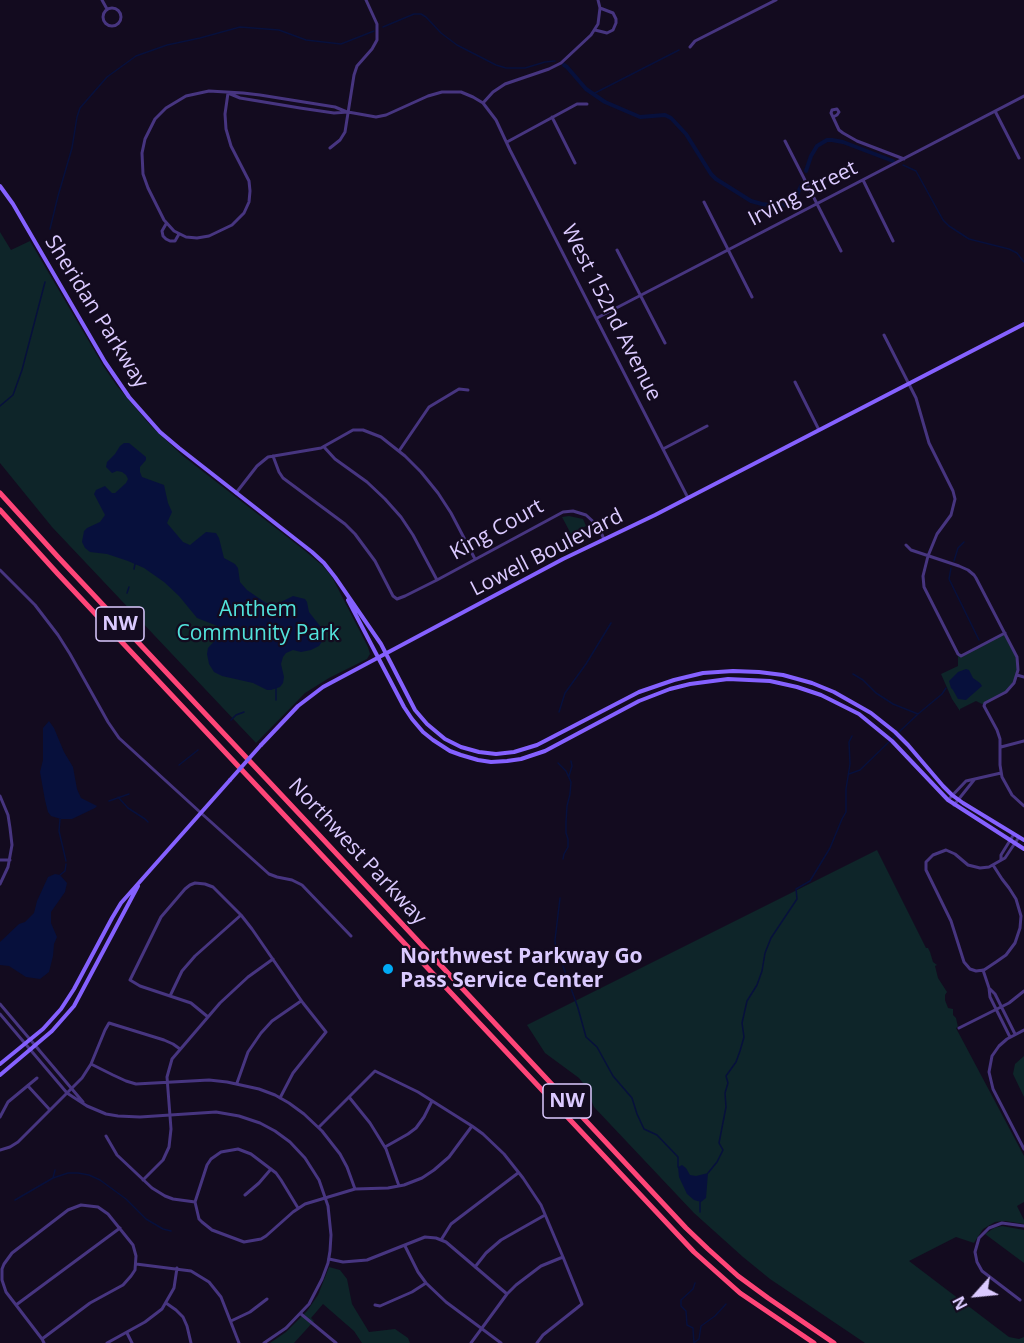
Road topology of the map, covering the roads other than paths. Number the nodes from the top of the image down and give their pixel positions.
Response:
1 (102, 0) edge
2 (366, 0) edge
3 (598, 0) edge
4 (773, 1) edge
5 (600, 8) junction
6 (107, 9) junction
7 (594, 30) junction
8 (690, 47) dead end
9 (228, 93) junction
10 (268, 96) junction
11 (1024, 96) edge
12 (267, 102) junction
13 (301, 102) junction
14 (483, 103) junction
15 (587, 104) dead end
16 (300, 108) junction
17 (995, 111) junction
18 (348, 112) junction
19 (552, 117) junction
20 (833, 117) dead end
21 (785, 141) dead end
22 (507, 142) junction
23 (330, 148) dead end
24 (1019, 158) dead end
25 (904, 159) junction
26 (574, 163) dead end
27 (863, 180) junction
28 (0, 186) edge
29 (704, 202) dead end
30 (817, 204) junction
31 (166, 224) junction
32 (179, 234) junction
33 (894, 241) dead end
34 (617, 250) dead end
35 (728, 250) junction
36 (841, 251) dead end
37 (641, 295) junction
38 (752, 297) dead end
39 (597, 318) junction
40 (1024, 324) edge
41 (884, 335) dead end
42 (665, 343) dead end
43 (795, 382) dead end
44 (909, 384) junction
45 (468, 390) dead end
46 (707, 426) dead end
47 (819, 430) junction
48 (324, 447) junction
49 (663, 449) junction
50 (399, 451) junction
51 (273, 456) junction
52 (0, 492) edge
53 (236, 493) junction
54 (688, 498) junction
55 (0, 510) edge
56 (604, 539) junction
57 (906, 545) dead end
58 (928, 556) junction
59 (476, 560) junction
60 (0, 570) edge
61 (437, 580) junction
62 (341, 586) junction
63 (1005, 633) junction
64 (386, 654) junction
65 (379, 658) junction
66 (1017, 675) junction
67 (1024, 677) edge
68 (1024, 741) edge
69 (1001, 747) junction
70 (1001, 772) junction
71 (976, 778) junction
72 (952, 795) junction
73 (0, 796) edge
74 (957, 799) junction
75 (948, 800) junction
76 (954, 805) junction
77 (1024, 806) edge
78 (6, 810) junction
79 (0, 812) edge
80 (201, 813) junction
81 (1016, 836) junction
82 (1024, 840) edge
83 (1013, 842) junction
84 (1024, 849) edge
85 (0, 860) edge
86 (10, 860) junction
87 (993, 865) junction
88 (139, 883) junction
89 (0, 884) edge
90 (241, 915) junction
91 (351, 936) dead end
92 (273, 958) junction
93 (983, 970) junction
94 (1024, 992) edge
95 (170, 996) junction
96 (301, 1001) junction
97 (0, 1004) edge
98 (999, 1008) junction
99 (0, 1014) edge
100 (208, 1017) junction
101 (959, 1028) dead end
102 (1024, 1030) edge
103 (1016, 1034) junction
104 (1010, 1037) junction
105 (30, 1040) junction
106 (24, 1044) junction
107 (35, 1046) junction
108 (180, 1049) junction
109 (30, 1050) junction
110 (0, 1064) edge
111 (91, 1064) junction
112 (0, 1074) edge
113 (37, 1078) dead end
114 (167, 1083) junction
115 (237, 1083) junction
116 (28, 1086) junction
117 (71, 1089) junction
118 (67, 1093) junction
119 (349, 1096) junction
120 (280, 1098) junction
121 (432, 1101) junction
122 (87, 1106) junction
123 (50, 1110) junction
124 (170, 1115) junction
125 (0, 1117) edge
126 (472, 1126) junction
127 (319, 1127) junction
128 (106, 1136) dead end
129 (385, 1147) junction
130 (1024, 1149) edge
131 (0, 1150) edge
132 (271, 1169) junction
133 (519, 1172) junction
134 (143, 1180) junction
135 (399, 1186) junction
136 (355, 1189) junction
137 (245, 1195) dead end
138 (326, 1198) junction
139 (195, 1202) junction
140 (298, 1208) junction
141 (545, 1215) junction
142 (1024, 1226) edge
143 (120, 1228) junction
144 (441, 1240) junction
145 (404, 1245) junction
146 (563, 1257) junction
147 (329, 1259) junction
148 (136, 1264) junction
149 (475, 1267) junction
150 (177, 1268) junction
151 (426, 1282) junction
152 (507, 1294) junction
153 (267, 1299) dead end
154 (1020, 1300) dead end
155 (166, 1303) junction
156 (16, 1305) junction
157 (375, 1305) dead end
158 (301, 1314) junction
159 (231, 1321) junction
160 (481, 1329) junction
161 (127, 1333) junction
162 (43, 1341) edge
163 (107, 1343) edge
164 (132, 1343) edge
165 (191, 1343) edge
166 (239, 1343) edge
167 (264, 1343) edge
168 (336, 1343) edge
169 (471, 1343) edge
170 (501, 1343) edge
171 (537, 1343) edge
172 (814, 1343) edge
173 (834, 1343) edge

1 - 6 street
2 - 18 street
3 - 5 street
4 - 8 street
5 - 7 street
5 - 7 street
6 - 6 street
7 - 14 street
9 - 10 street
9 - 12 street
9 - 31 street
9 - 32 street
10 - 12 street
10 - 13 street
11 - 17 street, Irving Street
12 - 16 street
13 - 16 street
13 - 18 street
14 - 18 street
14 - 22 street, West 152nd Avenue
15 - 19 street
16 - 18 street
17 - 24 street
17 - 25 street, Irving Street
18 - 23 street
19 - 22 street
19 - 26 street
20 - 25 street
21 - 30 street
22 - 39 street, West 152nd Avenue
25 - 27 street, Irving Street
27 - 30 street, Irving Street
27 - 33 street
28 - 53 main road, Sheridan Parkway
29 - 35 street
30 - 35 street, Irving Street
30 - 36 street
31 - 32 street
31 - 32 street
34 - 37 street
35 - 37 street, Irving Street
35 - 38 street
37 - 39 street, Irving Street
37 - 42 street
39 - 49 street, West 152nd Avenue
40 - 44 main road, Lowell Boulevard
41 - 44 street
43 - 47 street
44 - 47 main road, Lowell Boulevard
44 - 58 street
45 - 50 street
46 - 49 street
47 - 54 main road, Lowell Boulevard
48 - 50 street
48 - 51 street
48 - 61 street
49 - 54 street, West 152nd Avenue
50 - 59 street
51 - 53 street
51 - 61 street, King Court
52 - 173 highway, Northwest Parkway / NW
53 - 62 main road, Sheridan Parkway
54 - 56 main road, Lowell Boulevard
55 - 172 highway, Northwest Parkway / NW
56 - 59 street, King Court
56 - 64 main road, Lowell Boulevard
57 - 58 street
58 - 63 street
58 - 63 street
59 - 61 street, King Court
60 - 80 street
62 - 64 main road, Sheridan Parkway
62 - 65 main road, Sheridan Parkway
63 - 66 street
64 - 65 main road, Lowell Boulevard
64 - 72 main road, Sheridan Parkway
65 - 75 main road, Sheridan Parkway
65 - 80 main road, Lowell Boulevard, bridge
66 - 67 street
66 - 69 street
68 - 69 street
69 - 70 street
70 - 71 street
70 - 77 street
71 - 72 street
71 - 74 street
72 - 74 main road, Sheridan Parkway
72 - 75 street
73 - 78 street
74 - 76 street
74 - 81 main road, Sheridan Parkway
75 - 76 main road, Sheridan Parkway
76 - 83 main road, Sheridan Parkway
78 - 79 street
78 - 86 street
80 - 88 main road, Lowell Boulevard
80 - 91 street
81 - 82 main road, Sheridan Parkway
81 - 83 street
83 - 84 main road, Sheridan Parkway
83 - 87 street
85 - 86 street
86 - 89 street
87 - 93 street
87 - 93 street
88 - 105 main road, Lowell Boulevard
88 - 107 main road, Lowell Boulevard
90 - 92 street
90 - 95 street
90 - 95 street
92 - 96 street
92 - 100 street
93 - 98 street
94 - 98 street
95 - 100 street
96 - 115 street
96 - 120 street
97 - 105 street
98 - 101 street
98 - 103 street
98 - 104 street
99 - 106 street
100 - 108 street
102 - 103 street
103 - 104 street
104 - 130 street
105 - 106 main road, Lowell Boulevard
105 - 107 street
106 - 109 street
106 - 110 main road, Lowell Boulevard
107 - 109 main road, Lowell Boulevard
107 - 117 street
108 - 111 street
108 - 114 street
109 - 112 main road, Lowell Boulevard
109 - 118 street
111 - 114 street
111 - 117 street
113 - 116 street
114 - 115 street
114 - 124 street
115 - 120 street
116 - 123 street
116 - 125 street
117 - 118 street
117 - 122 street
118 - 122 street
118 - 123 street
119 - 121 street
119 - 127 street
119 - 129 street
120 - 127 street
121 - 126 street
121 - 129 street
122 - 124 street
123 - 131 street
124 - 134 street
124 - 138 street
126 - 133 street
126 - 135 street
127 - 136 street
128 - 134 street
129 - 135 street
132 - 137 street
132 - 139 street
132 - 140 street
133 - 141 street
133 - 144 street
134 - 139 street
135 - 136 street
136 - 138 street
138 - 140 street
138 - 147 street
139 - 140 street
141 - 146 street
141 - 149 street
142 - 154 street
143 - 148 street
143 - 156 street
143 - 156 street
144 - 145 street
144 - 149 street
145 - 147 street
145 - 151 street
146 - 152 street
146 - 171 street
147 - 158 street
148 - 150 street
148 - 162 street
149 - 152 street
150 - 155 street
150 - 159 street
151 - 157 street
151 - 160 street
152 - 160 street
153 - 159 street
155 - 161 street
155 - 165 street
156 - 162 street
158 - 167 street
158 - 168 street
159 - 166 street
160 - 169 street
160 - 170 street
161 - 163 street
161 - 164 street

